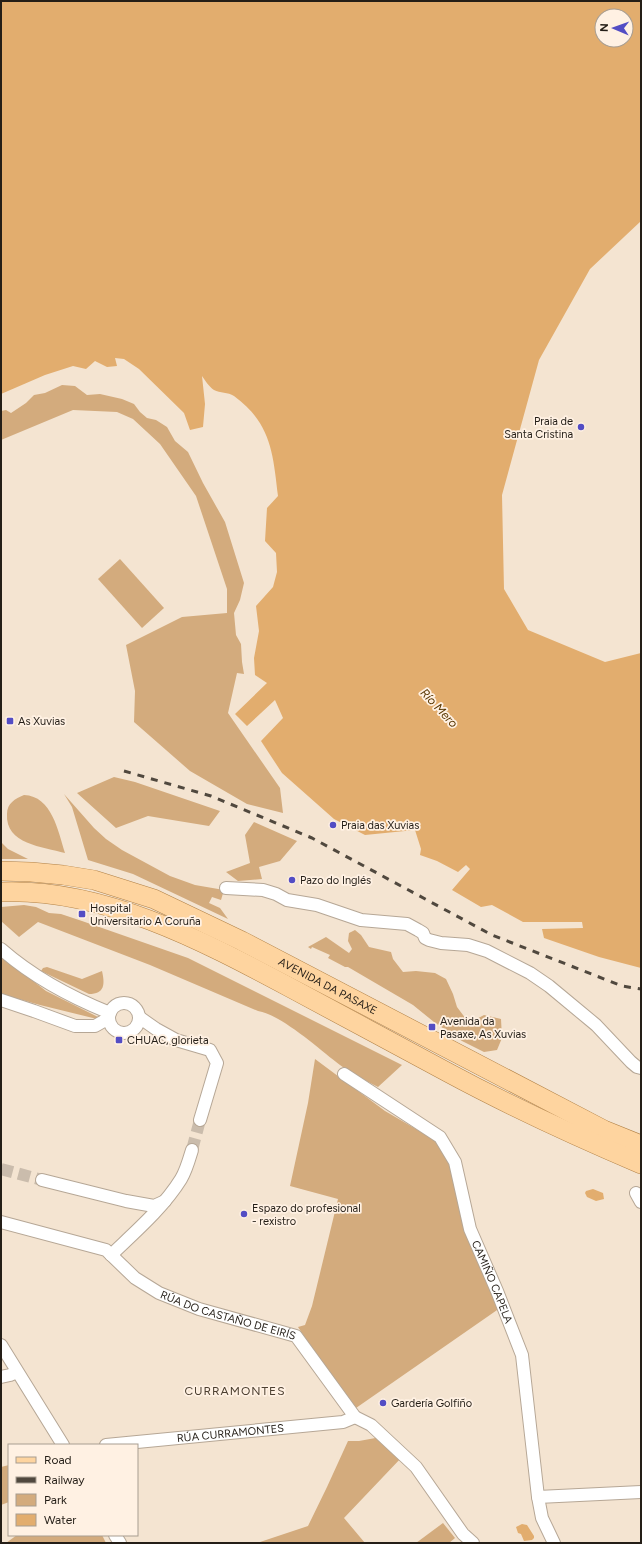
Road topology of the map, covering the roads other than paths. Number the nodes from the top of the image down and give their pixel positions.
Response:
1 (1, 871) edge
2 (226, 888) dead end
3 (1, 892) edge
4 (1, 948) edge
5 (1, 1000) edge
6 (109, 1016) junction
7 (138, 1017) junction
8 (641, 1068) edge
9 (344, 1074) dead end
10 (200, 1120) tunnel mouth
11 (569, 1133) junction
12 (641, 1145) edge
13 (192, 1150) tunnel mouth
14 (641, 1164) edge
15 (641, 1173) edge
16 (42, 1180) tunnel mouth
17 (164, 1201) junction
18 (1, 1222) edge
19 (111, 1255) junction
20 (1, 1345) edge
21 (17, 1372) junction
22 (1, 1377) edge
23 (355, 1417) junction
24 (62, 1444) edge
25 (116, 1444) edge
26 (641, 1492) edge
27 (538, 1497) junction
28 (473, 1543) edge
29 (554, 1543) edge

1 - 12 main road, AVENIDA DA PASAXE
2 - 8 street
3 - 11 main road, AVENIDA DA PASAXE
4 - 6 street
5 - 6 street
6 - 7 street
6 - 7 street
7 - 10 street
9 - 27 street, CAMIÑO CAPELA
11 - 14 main road, AVENIDA DA PASAXE
11 - 15 main road
13 - 17 street
16 - 17 street
17 - 19 street
18 - 19 street, RÚA DO CASTAÑO DE EIRÍS
19 - 23 street, RÚA DO CASTAÑO DE EIRÍS
20 - 21 street
21 - 22 street
21 - 24 street
23 - 25 street, RÚA CURRAMONTES
23 - 28 street, RÚA DO CASTAÑO DE EIRÍS
26 - 27 street
27 - 29 street, CAMIÑO CAPELA

